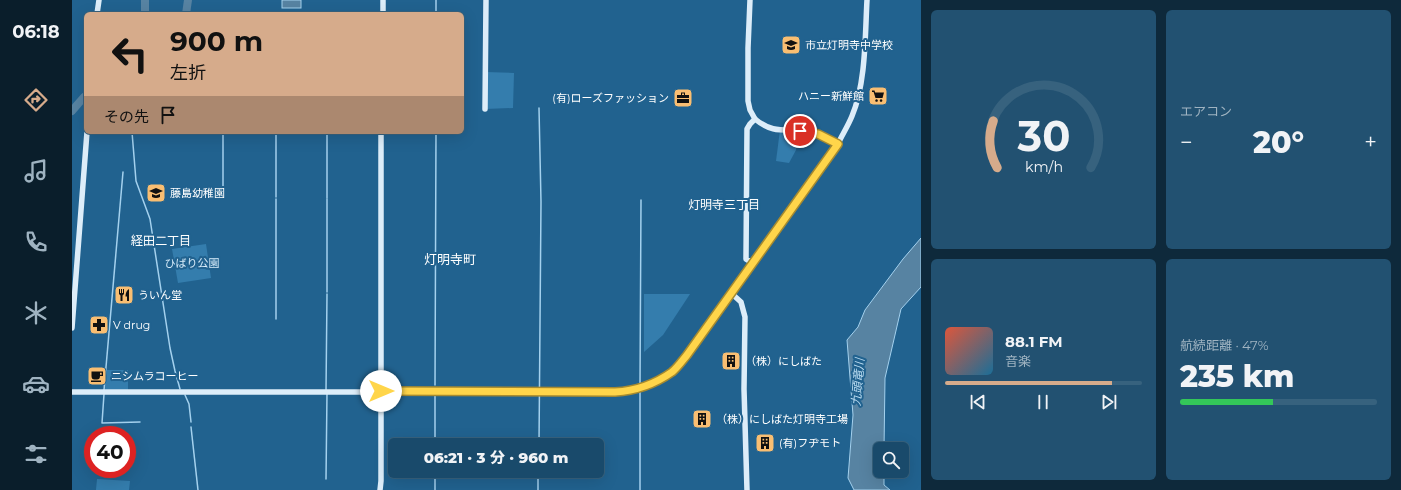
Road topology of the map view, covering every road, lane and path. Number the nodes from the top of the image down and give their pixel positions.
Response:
1 (98, 0) edge
2 (383, 0) edge
3 (486, 0) edge
4 (750, 0) edge
5 (867, 0) edge
6 (97, 12) edge
7 (383, 12) edge
8 (485, 109) dead end
9 (755, 119) junction
10 (87, 134) edge
11 (381, 134) edge
12 (838, 144) junction
13 (753, 263) junction
14 (731, 293) junction
15 (72, 328) edge
16 (381, 391) junction
17 (72, 392) edge
18 (380, 490) edge
19 (747, 490) edge

1 - 6 street
2 - 7 street
3 - 8 street
4 - 9 street
5 - 12 street
9 - 12 street
9 - 13 street
10 - 15 street
11 - 16 street
12 - 13 street
13 - 14 street
14 - 16 street
14 - 19 street
16 - 17 street
16 - 18 street

